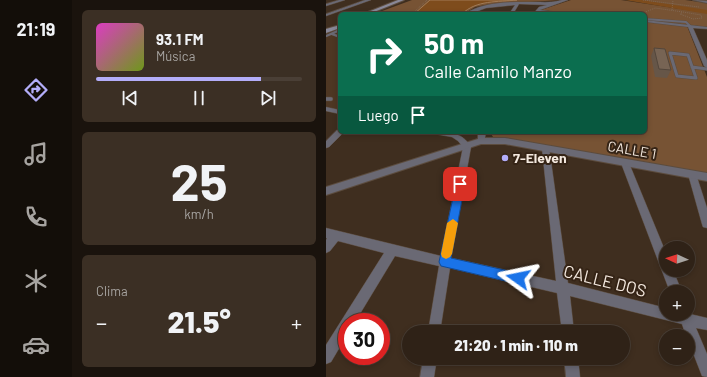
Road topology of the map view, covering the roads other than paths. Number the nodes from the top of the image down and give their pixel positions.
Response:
1 (343, 0) edge
2 (369, 0) edge
3 (402, 0) edge
4 (409, 0) edge
5 (566, 0) edge
6 (695, 0) edge
7 (707, 1) edge
8 (517, 4) junction
9 (555, 4) junction
10 (326, 5) edge
11 (496, 5) junction
12 (370, 12) edge
13 (377, 12) edge
14 (471, 12) edge
15 (491, 12) edge
16 (512, 12) edge
17 (536, 12) edge
18 (326, 15) edge
19 (647, 20) edge
20 (338, 25) edge
21 (690, 26) junction
22 (707, 28) edge
23 (328, 30) edge
24 (326, 36) edge
25 (338, 36) edge
26 (692, 68) junction
27 (707, 68) edge
28 (326, 99) edge
29 (331, 99) dead end
30 (326, 109) edge
31 (338, 112) edge
32 (338, 134) edge
33 (447, 134) edge
34 (481, 137) edge
35 (326, 144) edge
36 (467, 147) junction
37 (546, 149) junction
38 (625, 163) junction
39 (692, 174) junction
40 (707, 176) edge
41 (326, 191) edge
42 (707, 224) edge
43 (331, 235) edge
44 (326, 248) edge
45 (392, 250) junction
46 (659, 251) edge
47 (444, 262) junction
48 (563, 288) junction
49 (659, 312) edge
50 (353, 313) edge
51 (695, 320) edge
52 (687, 321) edge
53 (707, 324) edge
54 (435, 325) edge
55 (567, 325) edge
56 (338, 338) edge
57 (326, 357) edge
58 (429, 365) edge
59 (572, 365) edge
60 (707, 371) edge
61 (427, 377) edge
62 (573, 377) edge

1 - 10 street
2 - 18 street
3 - 12 main road
4 - 13 main road
5 - 9 street
6 - 7 street
8 - 9 street
8 - 11 street
8 - 16 street
9 - 17 street
11 - 14 street
11 - 15 street
19 - 21 street
20 - 23 main road
21 - 22 street
21 - 27 street
23 - 24 lane
23 - 25 lane
26 - 26 lane
26 - 27 lane
28 - 29 lane
30 - 31 street
32 - 35 street
33 - 36 street
34 - 36 street, CALLE 1
34 - 37 street, CALLE 1
36 - 41 street, CALLE 1
36 - 47 street
37 - 38 street, CALLE 1
37 - 48 street
38 - 39 street, CALLE 1
38 - 46 street
39 - 40 street, CALLE 1
39 - 42 street
43 - 44 street
43 - 45 street, CALLE DOS
45 - 47 street, CALLE DOS
45 - 50 street
47 - 48 street, CALLE DOS
47 - 54 street
48 - 49 street, CALLE DOS
48 - 55 street
51 - 53 street, CALLE DOS
52 - 60 street
56 - 57 street
58 - 61 street
59 - 62 street

